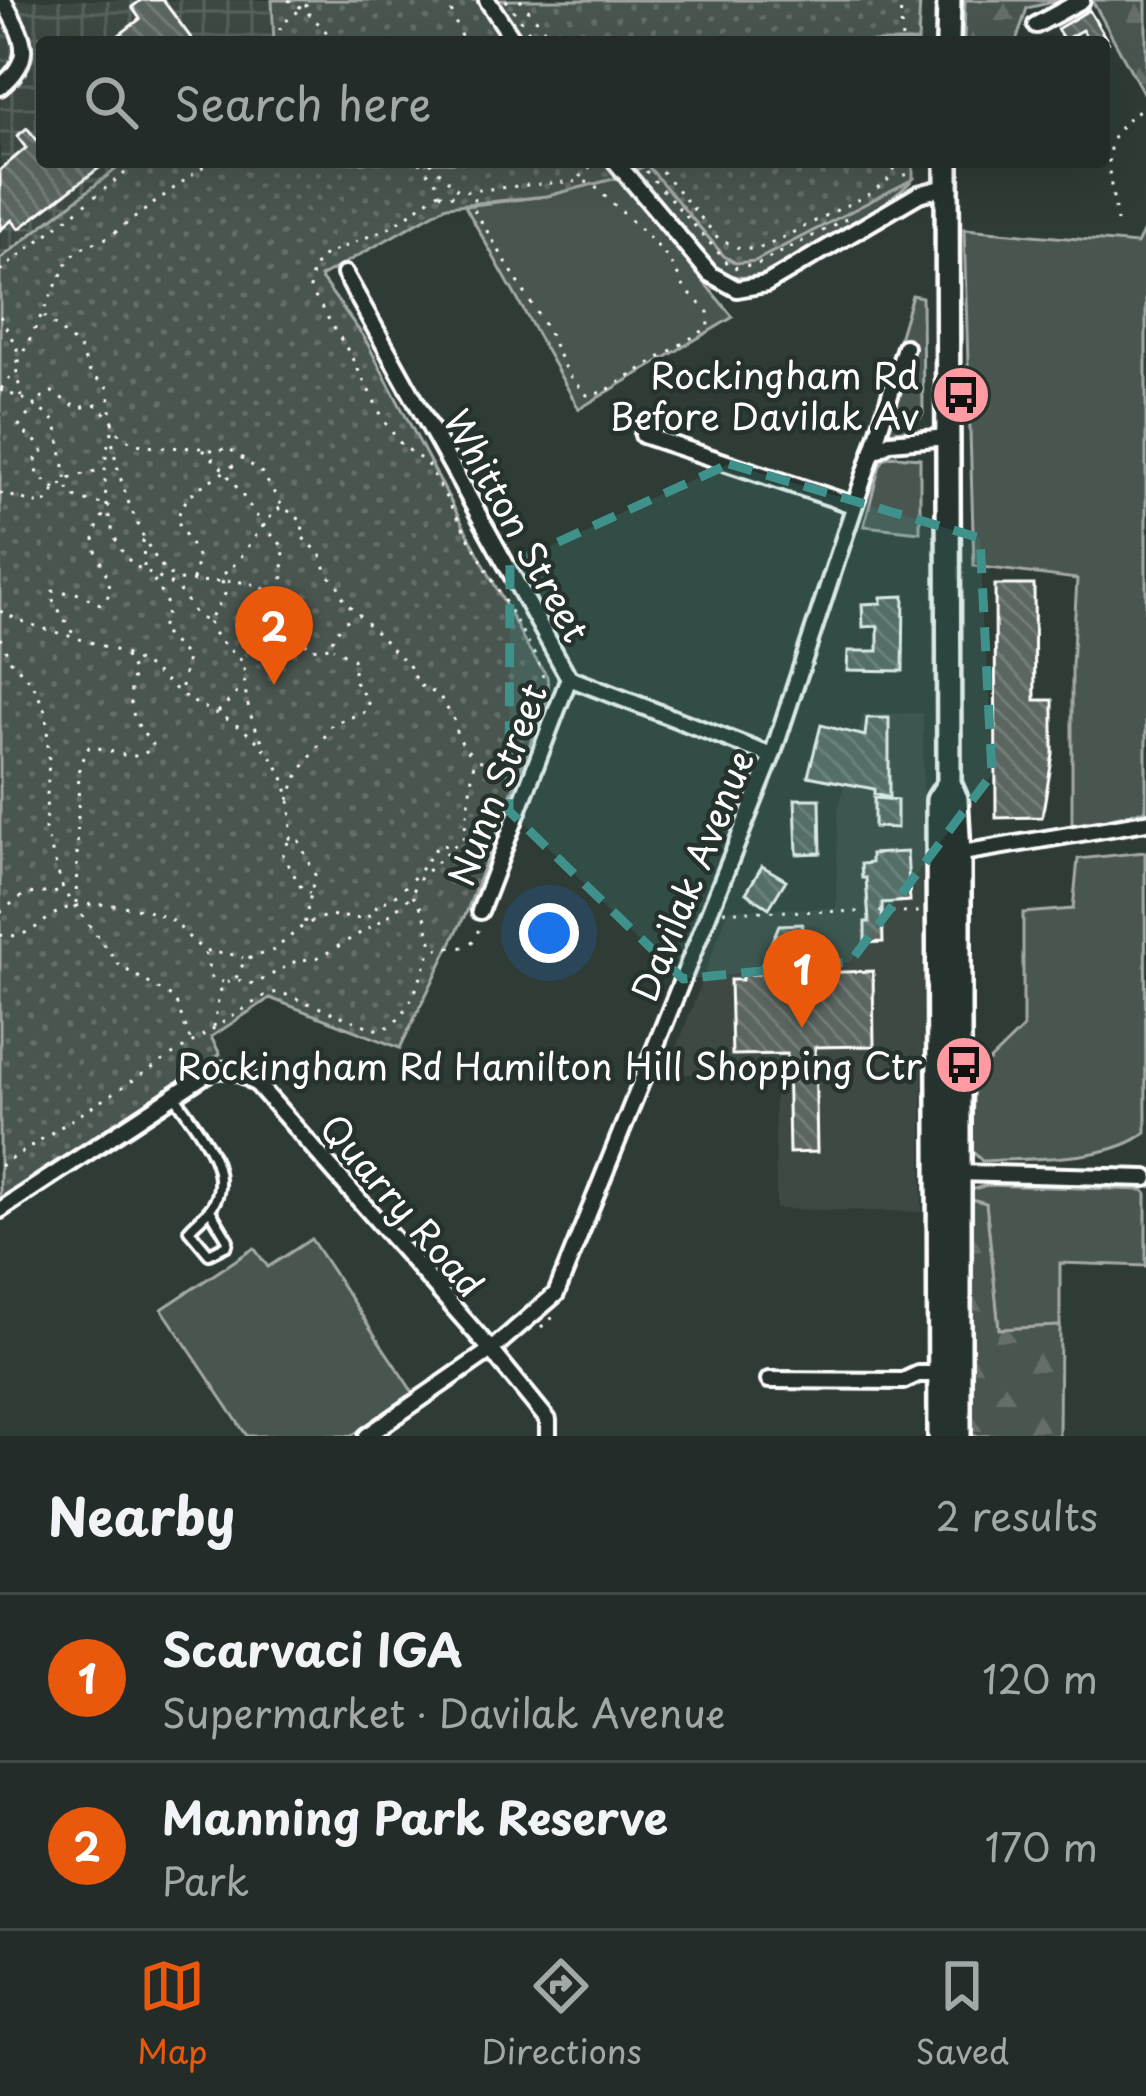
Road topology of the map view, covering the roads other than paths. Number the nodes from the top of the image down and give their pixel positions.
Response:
1 (3, 0) edge
2 (487, 0) edge
3 (949, 0) edge
4 (1082, 0) edge
5 (1036, 25) dead end
6 (511, 36) edge
7 (948, 36) edge
8 (0, 87) edge
9 (621, 168) edge
10 (946, 168) edge
11 (946, 188) junction
12 (345, 274) dead end
13 (905, 347) dead end
14 (644, 435) dead end
15 (947, 437) junction
16 (872, 453) junction
17 (854, 505) junction
18 (569, 678) junction
19 (772, 756) junction
20 (1146, 822) edge
21 (949, 855) junction
22 (480, 911) road end
23 (174, 1095) junction
24 (948, 1173) junction
25 (1146, 1178) edge
26 (0, 1210) edge
27 (210, 1210) junction
28 (491, 1350) junction
29 (939, 1374) junction
30 (769, 1380) dead end
31 (367, 1436) edge
32 (548, 1436) edge
33 (940, 1436) edge
34 (958, 1436) edge

1 - 8 street
2 - 6 street
3 - 7 main road
4 - 5 street
9 - 11 street
10 - 11 main road
11 - 15 main road
12 - 18 street, Whitton Street
13 - 16 street, Davilak Avenue
14 - 17 street
15 - 16 street
15 - 21 main road
16 - 17 street, Davilak Avenue
17 - 19 street, Davilak Avenue
18 - 19 street, Whitton Street
18 - 22 street, Nunn Street
19 - 28 street, Davilak Avenue
20 - 21 street
21 - 24 main road
23 - 26 street
23 - 27 lane
23 - 28 street, Quarry Road
24 - 25 street
24 - 29 main road
24 - 34 main road
27 - 27 lane
28 - 31 street, Davilak Avenue
28 - 32 street, Quarry Road
29 - 30 street
29 - 33 main road

